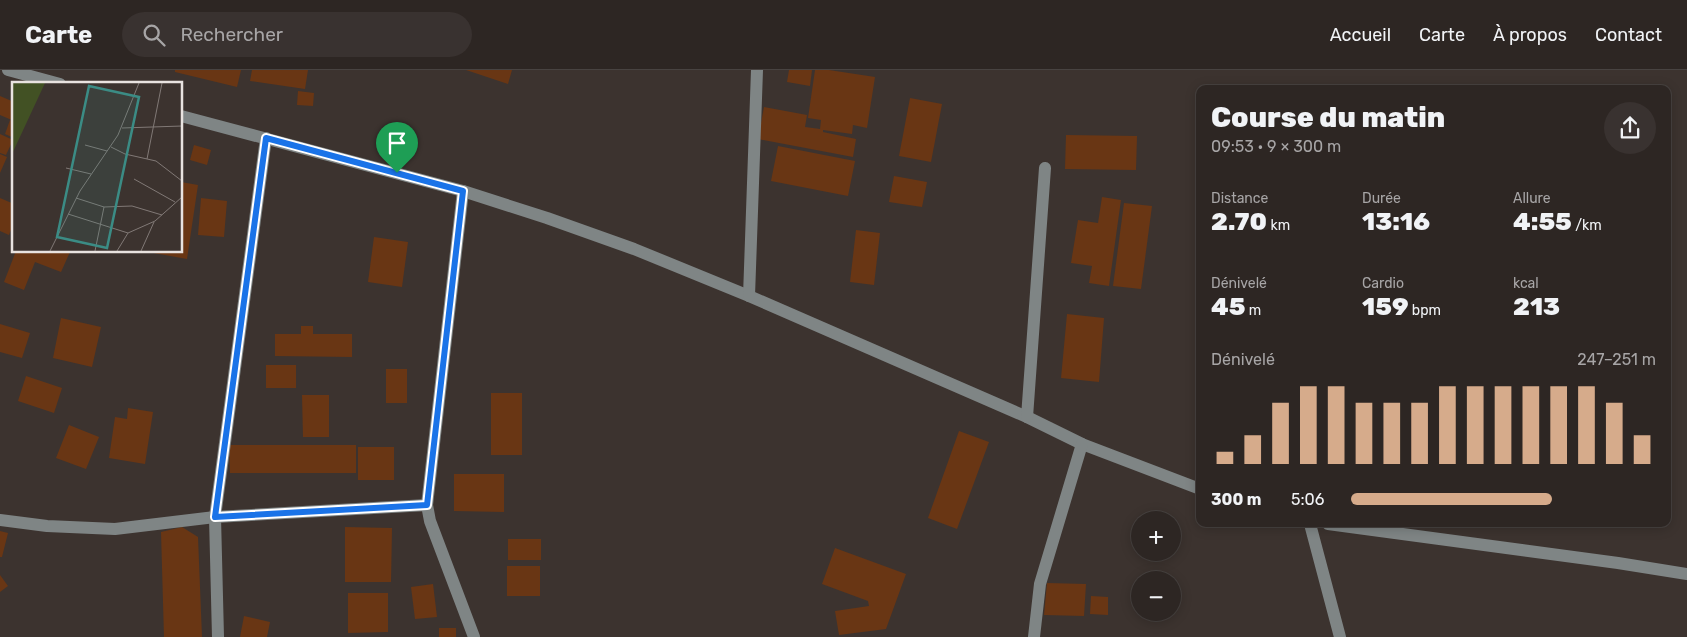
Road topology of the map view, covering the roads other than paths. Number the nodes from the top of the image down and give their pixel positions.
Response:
1 (8, 70) edge
2 (757, 70) edge
3 (53, 82) edge
4 (182, 116) edge
5 (266, 138) junction
6 (1045, 168) dead end
7 (463, 191) junction
8 (749, 296) junction
9 (1027, 417) junction
10 (1082, 444) junction
11 (1196, 487) edge
12 (427, 505) junction
13 (215, 517) junction
14 (0, 520) edge
15 (1311, 527) edge
16 (1350, 527) edge
17 (1687, 574) edge
18 (218, 637) edge
19 (474, 637) edge
20 (1034, 637) edge
21 (1340, 637) edge

1 - 3 street
2 - 8 street
4 - 5 street
5 - 7 street
5 - 13 street
6 - 9 street
7 - 8 street
7 - 12 street
8 - 9 street
9 - 10 street
10 - 11 street
10 - 20 street
12 - 13 street
12 - 19 street
13 - 14 street
13 - 18 street
15 - 21 street
16 - 17 street

